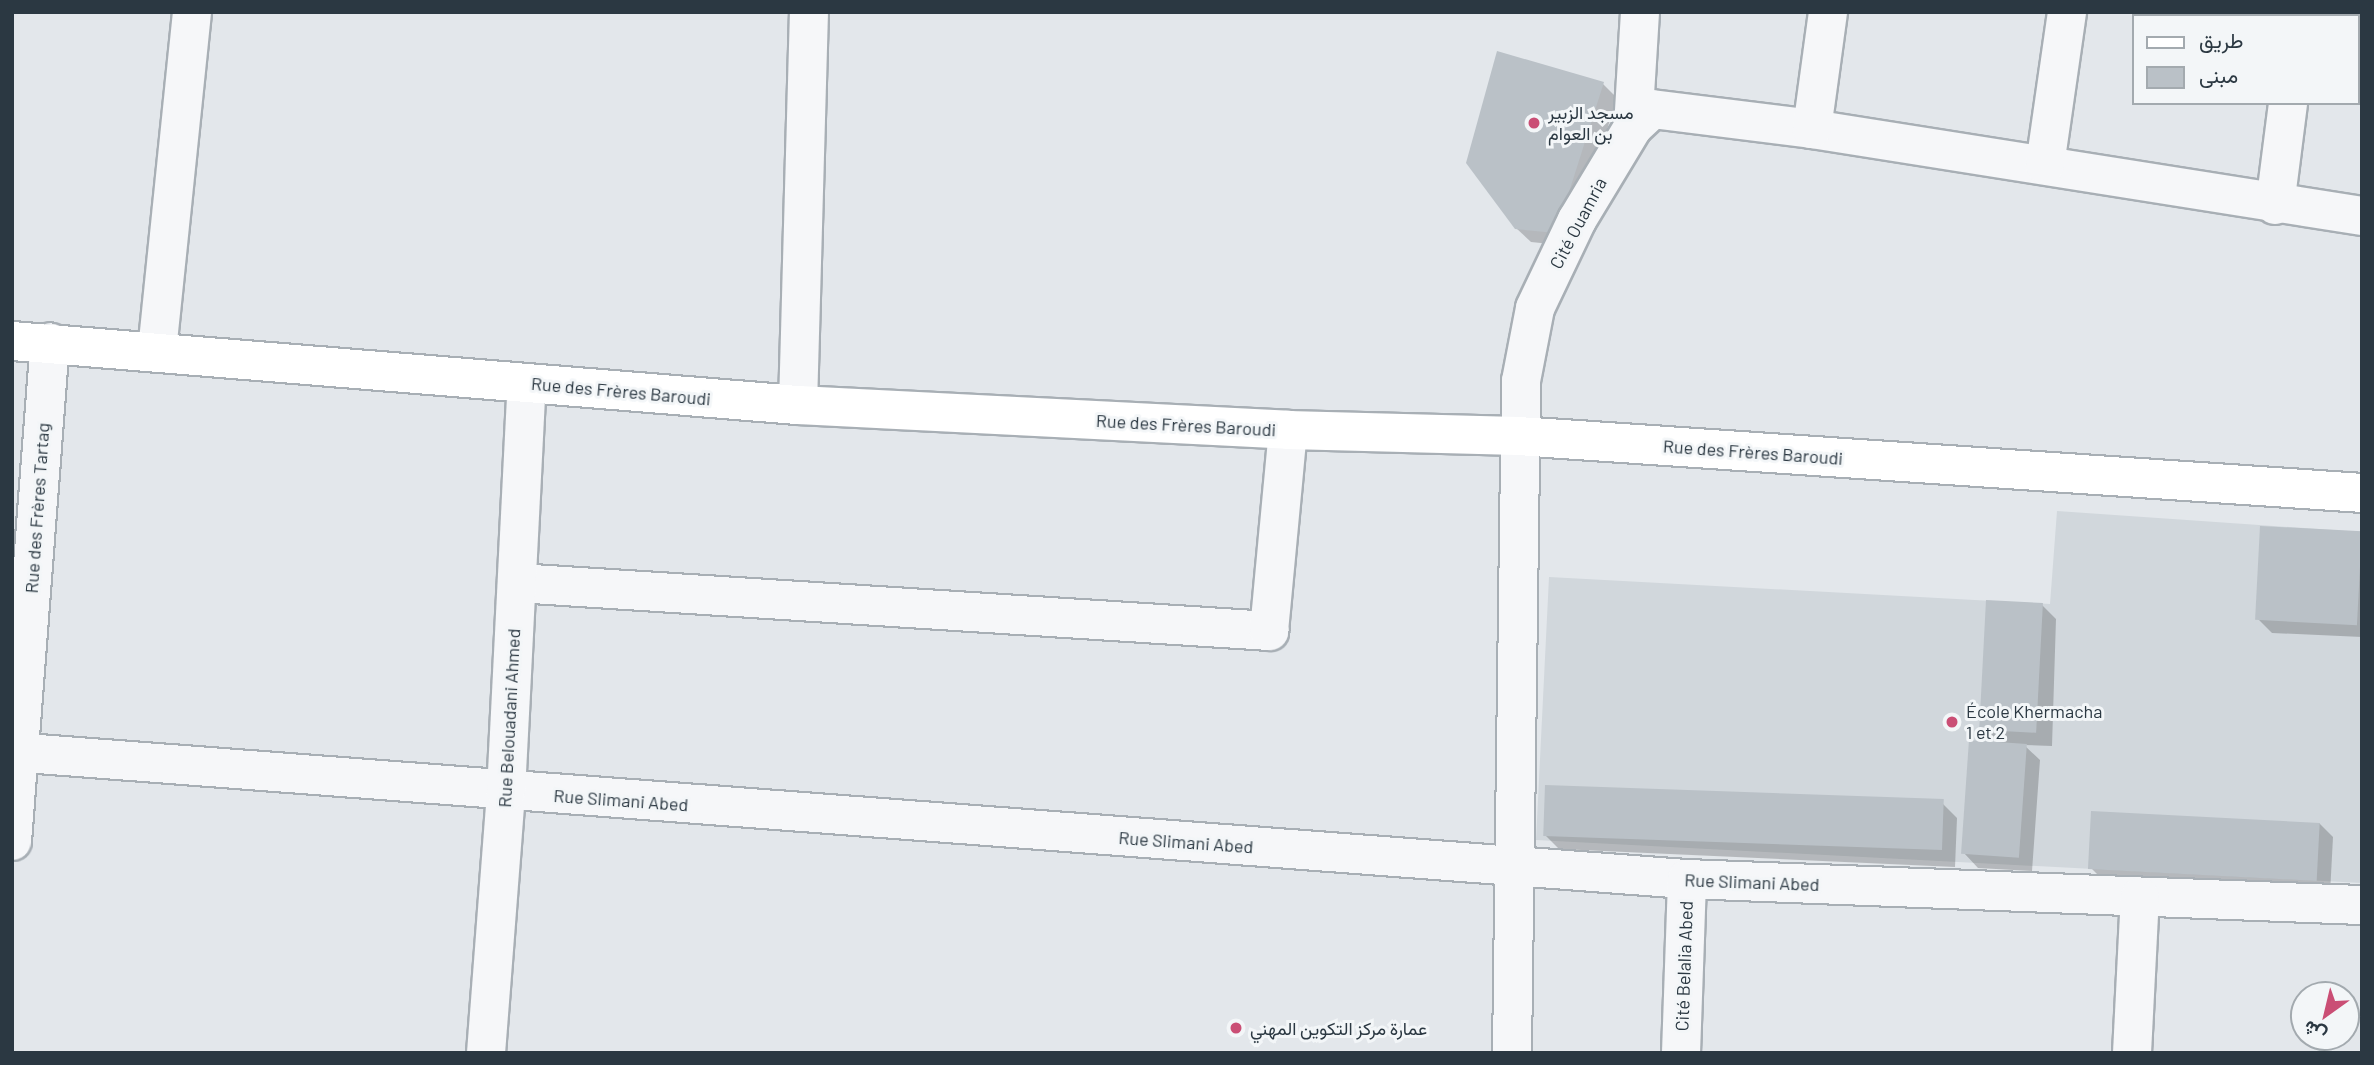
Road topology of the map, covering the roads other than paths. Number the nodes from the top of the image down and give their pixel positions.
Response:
1 (192, 12) edge
2 (809, 12) edge
3 (1640, 12) edge
4 (1828, 12) edge
5 (2067, 12) edge
6 (2288, 105) edge
7 (1633, 127) junction
8 (1812, 129) junction
9 (2045, 165) junction
10 (2275, 205) junction
11 (2362, 216) edge
12 (12, 341) edge
13 (50, 342) junction
14 (157, 351) junction
15 (527, 384) junction
16 (798, 405) junction
17 (1288, 430) junction
18 (1518, 436) junction
19 (2362, 493) edge
20 (517, 583) junction
21 (15, 753) edge
22 (506, 792) junction
23 (12, 841) edge
24 (1516, 867) junction
25 (1687, 879) junction
26 (2140, 897) junction
27 (2362, 905) edge
28 (486, 1053) edge
29 (1512, 1053) edge
30 (1681, 1053) edge
31 (2132, 1053) edge

1 - 14 street
2 - 16 street
3 - 7 street, Cité Ouamria
4 - 8 street
5 - 9 street
6 - 10 street
7 - 8 street
7 - 18 street, Cité Ouamria
8 - 9 street
9 - 10 street
10 - 11 street
12 - 13 street, Rue des Frères Baroudi
13 - 14 street, Rue des Frères Baroudi
13 - 21 street, Rue des Frères Tartag
14 - 15 street, Rue des Frères Baroudi
15 - 16 street, Rue des Frères Baroudi
15 - 20 street, Rue Belouadani Ahmed
16 - 17 street, Rue des Frères Baroudi
17 - 18 street, Rue des Frères Baroudi
17 - 20 street
18 - 19 street, Rue des Frères Baroudi
18 - 24 street, Cité Ouamria
20 - 22 street, Rue Belouadani Ahmed
21 - 22 street, Rue Slimani Abed
21 - 23 street, Rue des Frères Tartag
22 - 24 street, Rue Slimani Abed
22 - 28 street, Rue Belouadani Ahmed
24 - 25 street, Rue Slimani Abed
24 - 29 street, Cité Ouamria
25 - 26 street, Rue Slimani Abed
25 - 30 street, Cité Belalia Abed
26 - 27 street, Rue Slimani Abed
26 - 31 street

